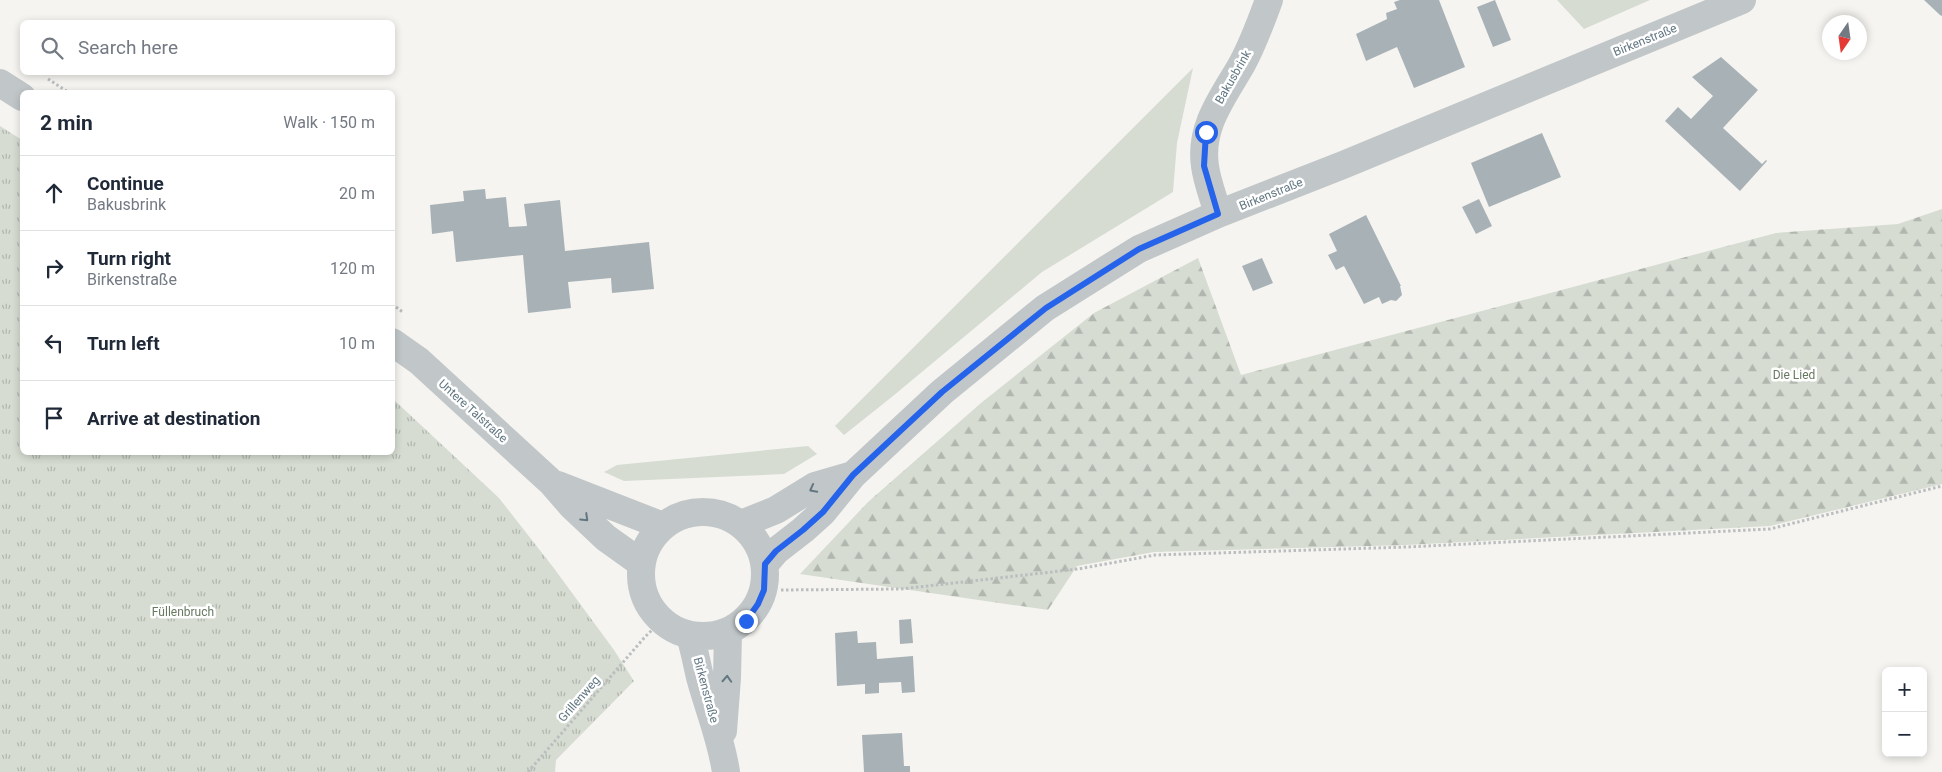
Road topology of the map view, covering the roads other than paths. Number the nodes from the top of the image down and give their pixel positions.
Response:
1 (1269, 0) edge
2 (1742, 0) edge
3 (0, 83) edge
4 (20, 96) edge
5 (1218, 214) junction
6 (395, 344) edge
7 (853, 475) junction
8 (552, 483) junction
9 (741, 524) junction
10 (663, 526) junction
11 (641, 563) junction
12 (765, 564) junction
13 (728, 632) junction
14 (690, 636) junction
15 (722, 744) junction
16 (726, 772) edge

1 - 5 street, Bakusbrink
2 - 5 street, Birkenstraße
3 - 4 street
5 - 7 street, Birkenstraße
6 - 8 street, Untere Talstraße
7 -> 9 street, Birkenstraße
7 - 12 street, Birkenstraße
8 - 10 street, Untere Talstraße
8 -> 11 street, Untere Talstraße
9 - 10 street
9 - 12 street
10 - 11 street
11 - 14 street
12 - 13 street
13 - 14 street
15 -> 13 street, Birkenstraße
14 - 15 street, Birkenstraße
15 - 16 street, Birkenstraße

